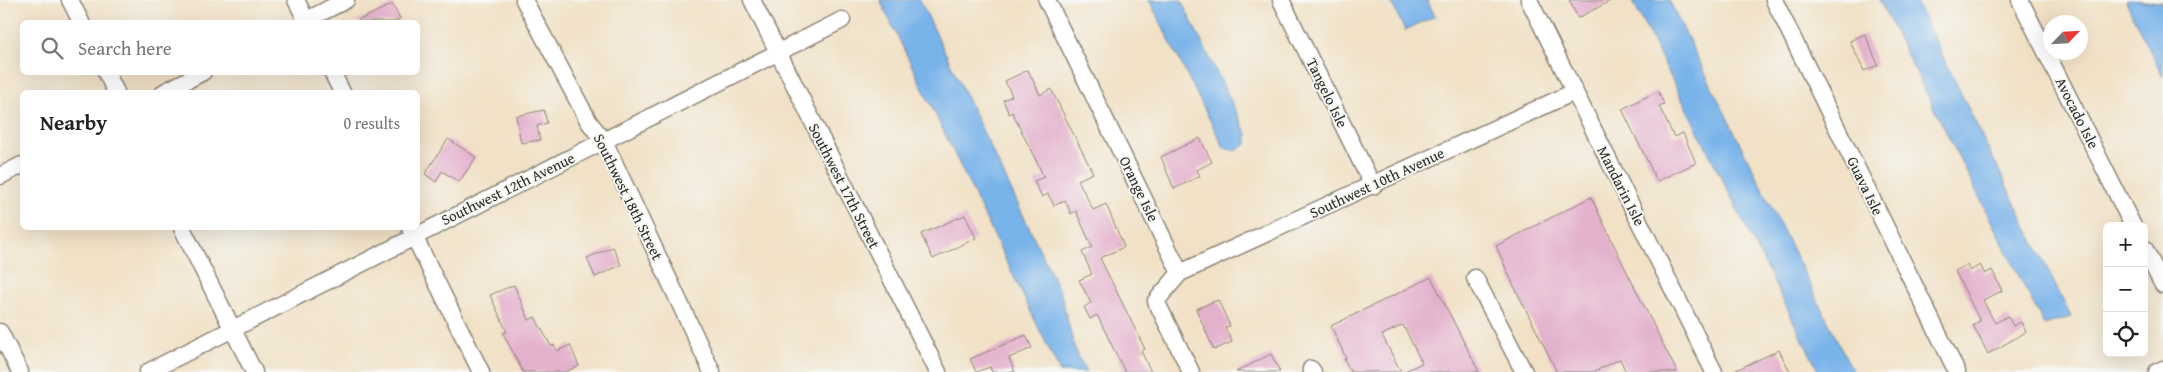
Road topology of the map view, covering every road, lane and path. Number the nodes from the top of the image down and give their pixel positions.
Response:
1 (70, 0) edge
2 (296, 0) edge
3 (346, 0) edge
4 (524, 0) edge
5 (752, 0) edge
6 (1047, 0) edge
7 (1281, 0) edge
8 (1529, 0) edge
9 (1774, 0) edge
10 (2020, 0) edge
11 (80, 20) edge
12 (305, 20) edge
13 (310, 20) edge
14 (842, 20) dead end
15 (777, 53) junction
16 (108, 75) edge
17 (197, 75) edge
18 (334, 75) edge
19 (115, 90) edge
20 (168, 90) edge
21 (341, 90) edge
22 (1574, 92) junction
23 (604, 141) junction
24 (20, 165) edge
25 (0, 176) edge
26 (1373, 186) junction
27 (2131, 222) edge
28 (420, 228) edge
29 (183, 230) edge
30 (412, 232) edge
31 (2148, 256) edge
32 (1180, 273) junction
33 (1475, 278) dead end
34 (2163, 285) edge
35 (232, 329) junction
36 (0, 332) edge
37 (2163, 369) edge
38 (20, 372) edge
39 (148, 372) edge
40 (254, 372) edge
41 (481, 372) edge
42 (712, 372) edge
43 (938, 372) edge
44 (1191, 372) edge
45 (1524, 372) edge
46 (1714, 372) edge
47 (1957, 372) edge
48 (2157, 372) edge

1 - 11 street
2 - 12 street
3 - 13 street
4 - 23 street, Southwest 18th Street
5 - 15 street, Southwest 17th Street
6 - 32 street, Orange Isle
7 - 26 street, Tangelo Isle
8 - 22 street, Mandarin Isle
9 - 47 street, Guava Isle
10 - 27 street, Avocado Isle
14 - 15 street, Southwest 12th Avenue
15 - 23 street, Southwest 12th Avenue
15 - 43 street, Southwest 17th Street
16 - 19 street
17 - 20 street
18 - 21 street
22 - 26 street, Southwest 10th Avenue
22 - 46 street, Mandarin Isle
23 - 28 street, Southwest 12th Avenue
23 - 42 street, Southwest 18th Street
24 - 25 street
26 - 32 street, Southwest 10th Avenue
29 - 35 street
30 - 35 street, Southwest 12th Avenue
30 - 41 street
31 - 34 street
32 - 44 street
33 - 45 street
35 - 39 street, Southwest 12th Avenue
35 - 40 street
36 - 38 street
37 - 48 street

